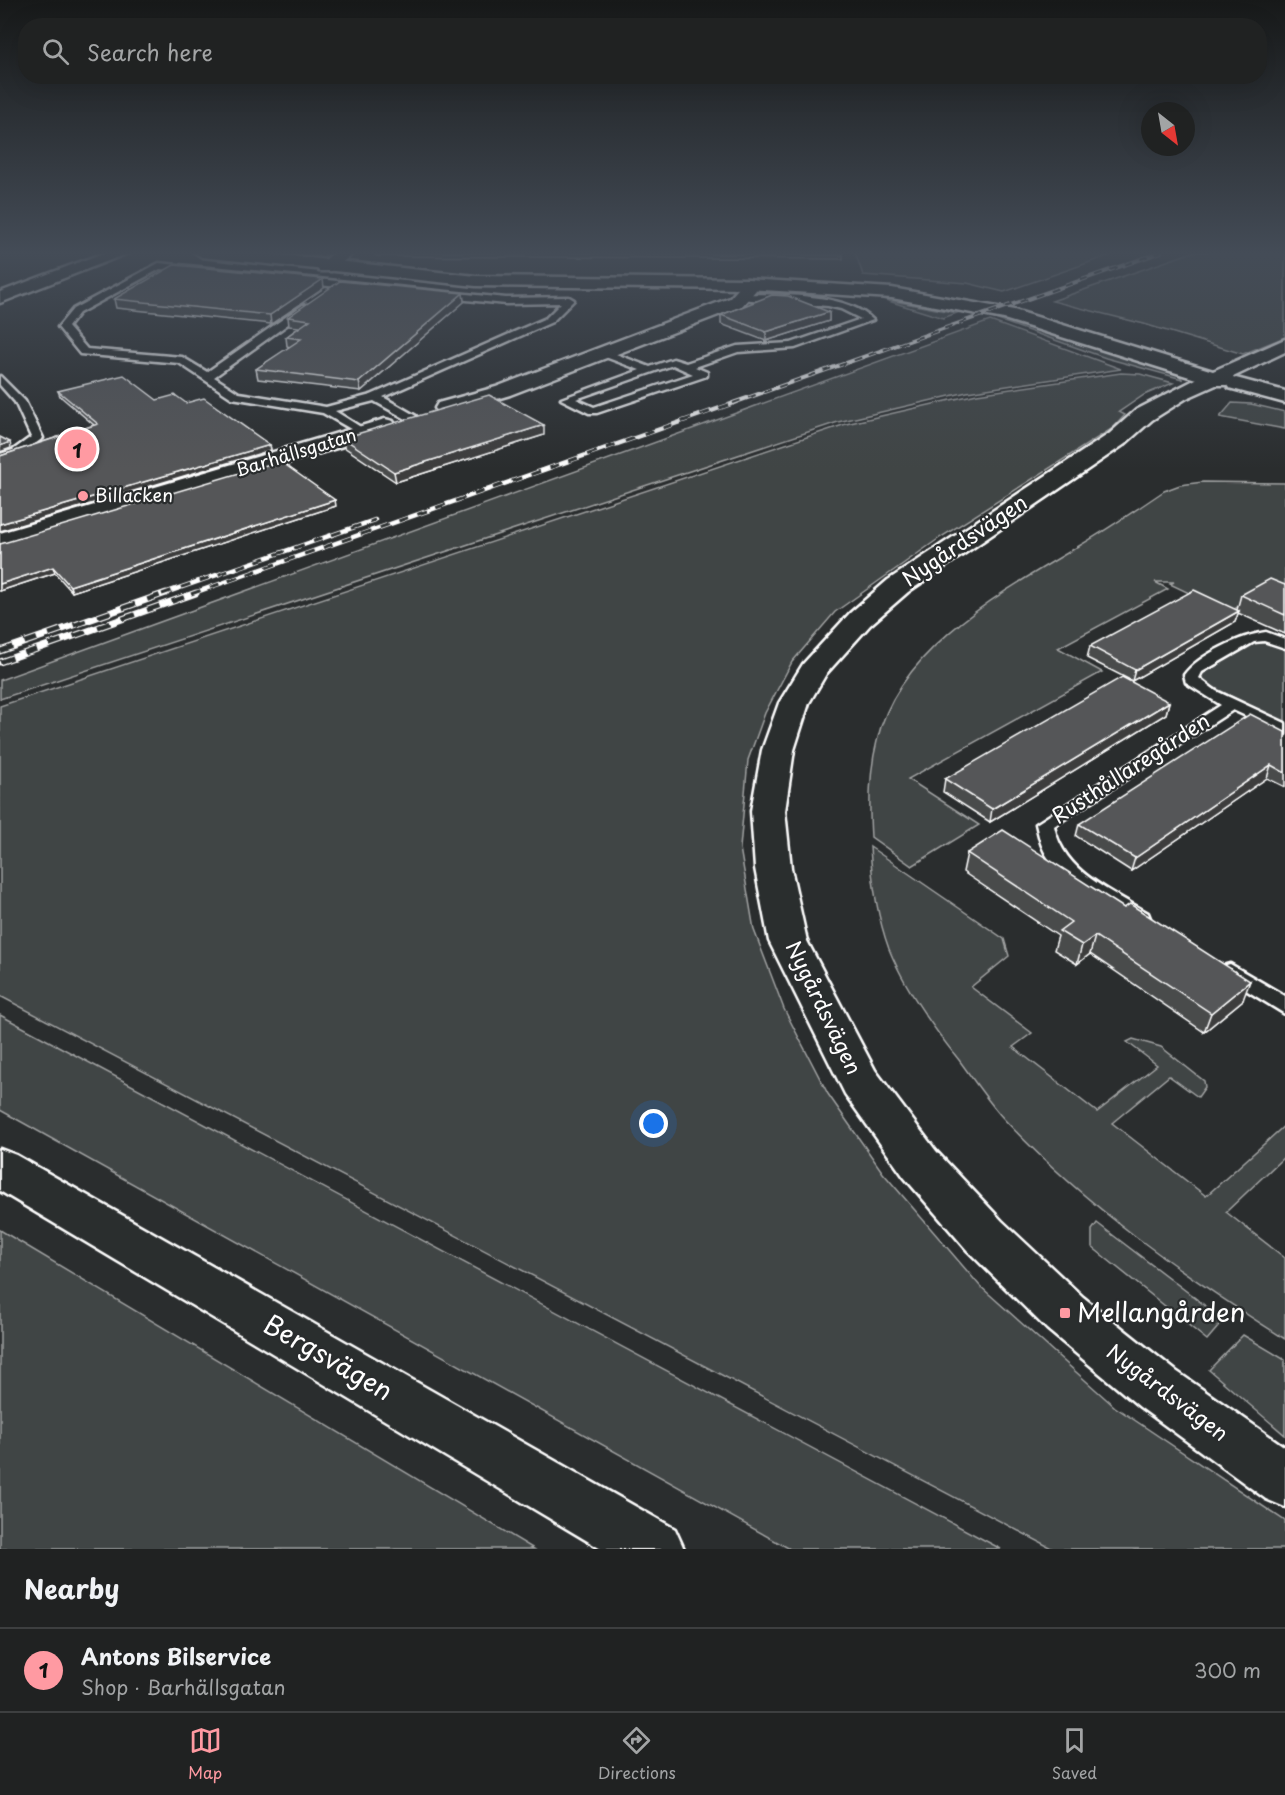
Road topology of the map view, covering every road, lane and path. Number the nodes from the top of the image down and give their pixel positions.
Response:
1 (65, 324) edge
2 (281, 324) edge
3 (539, 324) edge
4 (668, 324) edge
5 (855, 324) edge
6 (1046, 324) edge
7 (1285, 345) edge
8 (604, 353) junction
9 (1285, 358) edge
10 (685, 367) junction
11 (650, 370) junction
12 (207, 376) junction
13 (1232, 377) junction
14 (0, 379) edge
15 (1285, 392) edge
16 (375, 396) junction
17 (1285, 397) edge
18 (326, 410) junction
19 (412, 418) junction
20 (363, 433) junction
21 (0, 458) edge
22 (0, 541) edge
23 (1285, 644) edge
24 (1234, 704) junction
25 (1285, 729) edge
26 (1152, 925) edge
27 (1217, 964) edge
28 (1285, 1006) edge
29 (0, 1168) edge
30 (1285, 1480) edge
31 (655, 1549) edge

1 - 12 lane
2 - 12 lane
3 - 16 lane
4 - 8 street, Barhällsgatan
5 - 10 lane
6 - 13 street
7 - 13 street, Nygårdsvägen
8 - 11 lane
8 - 19 street, Barhällsgatan
9 - 13 street, Nygårdsvägen
10 - 11 lane
10 - 11 lane
12 - 18 lane
13 - 15 street
13 - 17 street
13 - 30 street, Nygårdsvägen
14 - 21 lane
16 - 18 lane
16 - 19 lane
18 - 20 lane
19 - 20 street, Barhällsgatan
20 - 22 street, Barhällsgatan
23 - 24 lane, Rusthållaregården
24 - 25 lane, Rusthållaregården
24 - 26 lane, Rusthållaregården
27 - 28 lane
29 - 31 street, Bergsvägen

